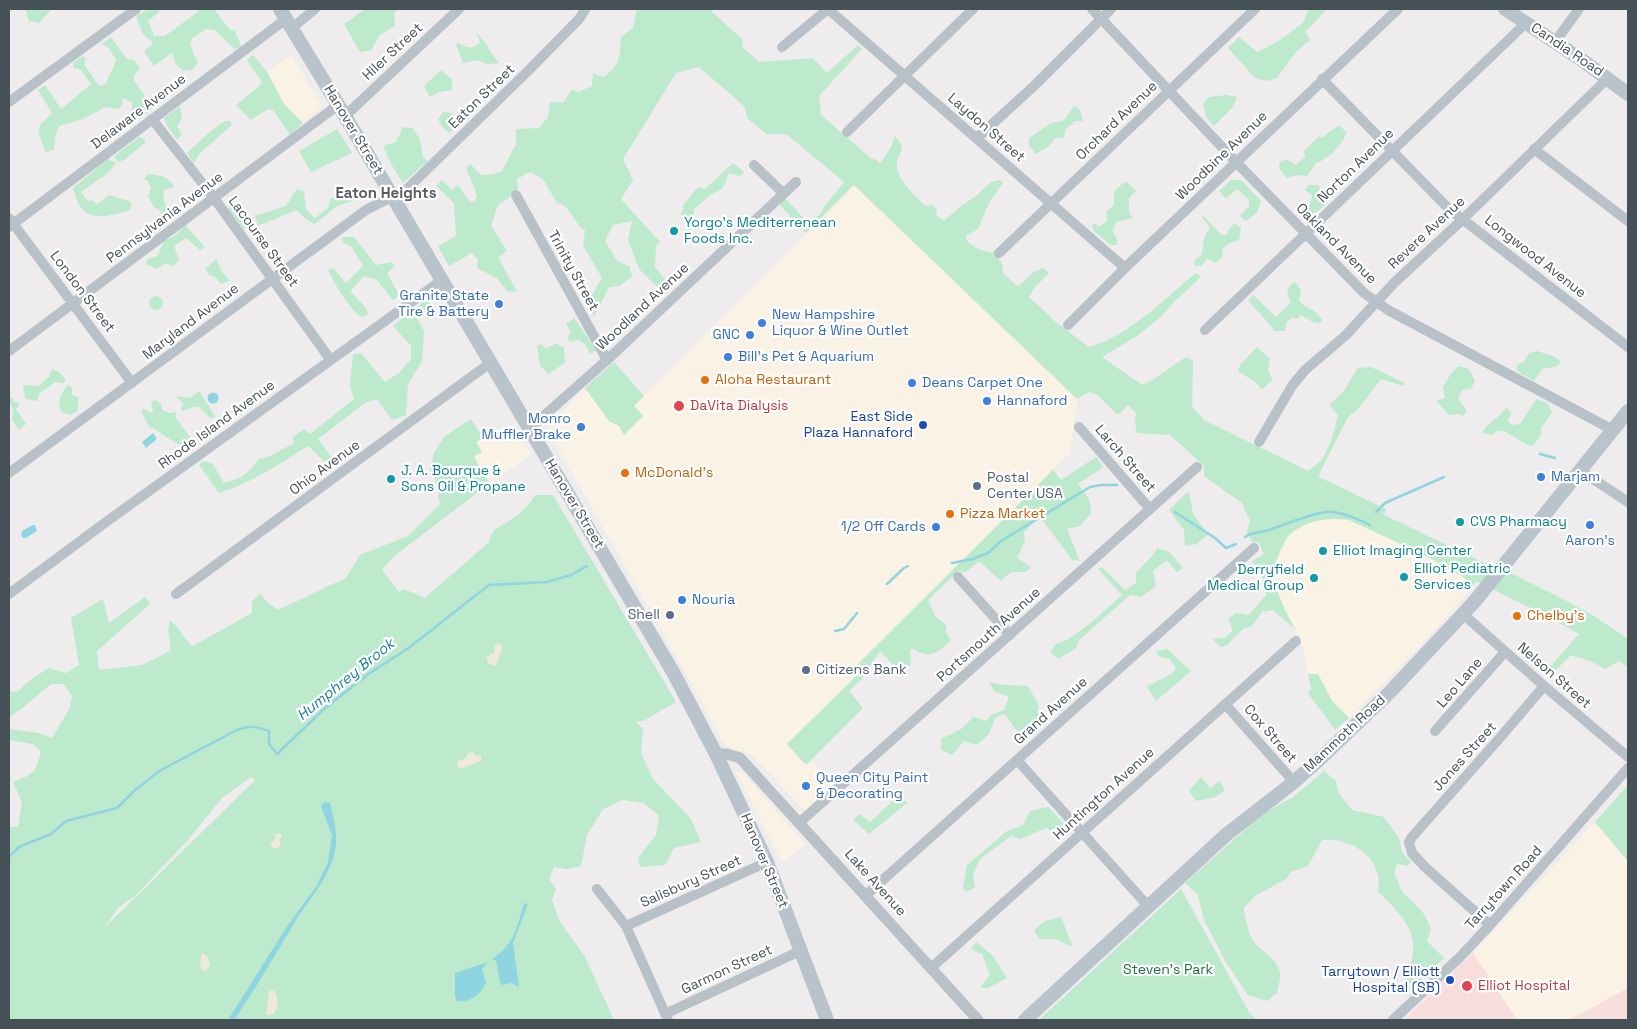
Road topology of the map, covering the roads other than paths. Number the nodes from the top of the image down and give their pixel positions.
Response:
1 (136, 9) edge
2 (314, 9) edge
3 (459, 9) edge
4 (584, 9) edge
5 (828, 9) edge
6 (973, 9) edge
7 (1092, 9) edge
8 (1112, 9) edge
9 (1255, 9) edge
10 (1398, 9) edge
11 (1505, 9) edge
12 (1579, 9) edge
13 (286, 19) edge
14 (1101, 19) junction
15 (1526, 23) junction
16 (1555, 42) junction
17 (782, 47) dead end
18 (904, 75) junction
19 (1608, 78) junction
20 (1322, 79) junction
21 (1169, 90) junction
22 (1628, 94) edge
23 (9, 102) edge
24 (342, 110) junction
25 (152, 119) junction
26 (847, 132) dead end
27 (977, 138) junction
28 (1534, 149) junction
29 (1392, 151) junction
30 (1236, 162) junction
31 (754, 165) dead end
32 (796, 182) dead end
33 (783, 193) junction
34 (516, 195) dead end
35 (393, 197) junction
36 (214, 198) junction
37 (1052, 204) junction
38 (1462, 220) junction
39 (1628, 221) edge
40 (10, 223) edge
41 (1305, 234) junction
42 (999, 253) dead end
43 (1125, 268) junction
44 (272, 279) junction
45 (442, 280) junction
46 (1375, 302) junction
47 (74, 304) junction
48 (1068, 325) dead end
49 (1205, 330) dead end
50 (1628, 347) edge
51 (9, 351) edge
52 (330, 360) junction
53 (607, 360) junction
54 (490, 363) junction
55 (132, 383) junction
56 (1628, 411) edge
57 (1079, 427) dead end
58 (529, 430) junction
59 (1614, 430) junction
60 (1259, 442) dead end
61 (1197, 467) dead end
62 (1581, 471) junction
63 (9, 473) edge
64 (1628, 502) edge
65 (1150, 509) junction
66 (1254, 548) dead end
67 (958, 577) dead end
68 (9, 594) edge
69 (176, 594) dead end
70 (1463, 614) junction
71 (1010, 635) junction
72 (1296, 641) dead end
73 (1505, 652) junction
74 (1544, 686) junction
75 (1225, 704) junction
76 (1435, 731) dead end
77 (1628, 757) edge
78 (719, 760) junction
79 (1017, 760) junction
80 (1628, 768) edge
81 (1294, 782) junction
82 (799, 823) junction
83 (1082, 832) junction
84 (767, 862) junction
85 (597, 889) dead end
86 (866, 895) junction
87 (1148, 906) junction
88 (1490, 925) junction
89 (626, 926) junction
90 (800, 951) junction
91 (931, 968) junction
92 (667, 1017) edge
93 (827, 1020) edge
94 (978, 1020) edge
95 (1025, 1020) edge
96 (1393, 1020) edge

1 - 23 street
2 - 13 street, Delaware Avenue
3 - 24 street, Hiler Street
4 - 35 street, Eaton Street
5 - 17 street
5 - 18 street, Laydon Street
6 - 18 street
7 - 14 street, Oakland Avenue
8 - 14 street
9 - 21 street, Orchard Avenue
10 - 20 street, Woodbine Avenue
11 - 15 main road, Candia Road
12 - 16 street
13 - 24 main road, Hanover Street
13 - 25 street, Delaware Avenue
14 - 21 street, Oakland Avenue
14 - 27 street
15 - 16 main road, Candia Road
15 - 29 street, Norton Avenue
16 - 19 main road, Candia Road
18 - 26 street
18 - 27 street, Laydon Street
19 - 22 main road, Candia Road
19 - 28 street, Revere Avenue
20 - 29 street, Longwood Avenue
20 - 30 street, Woodbine Avenue
21 - 30 street, Oakland Avenue
21 - 37 street, Orchard Avenue
24 - 35 main road, Hanover Street
24 - 36 street, Pennsylvania Avenue
25 - 36 street, Lacourse Street
25 - 40 street, Delaware Avenue
27 - 37 street, Laydon Street
28 - 38 street, Revere Avenue
28 - 39 street
29 - 38 street, Longwood Avenue
29 - 41 street, Norton Avenue
30 - 41 street, Oakland Avenue
30 - 43 street, Woodbine Avenue
31 - 33 street
32 - 33 street, Woodland Avenue
33 - 53 street, Woodland Avenue
34 - 53 street, Trinity Street
35 - 44 street, Maryland Avenue
35 - 45 main road, Hanover Street
36 - 44 street, Lacourse Street
36 - 47 street, Pennsylvania Avenue
37 - 42 street, Orchard Avenue
37 - 43 street, Laydon Street
38 - 46 street, Revere Avenue
38 - 50 street, Longwood Avenue
40 - 47 street, London Street
41 - 46 street, Oakland Avenue
41 - 49 street, Norton Avenue
43 - 48 street, Woodbine Avenue
44 - 52 street, Lacourse Street
44 - 55 street, Maryland Avenue
45 - 52 street, Rhode Island Avenue
45 - 54 main road, Hanover Street
46 - 59 street, Oakland Avenue
46 - 60 street, Revere Avenue
47 - 51 street, Pennsylvania Avenue
47 - 55 street, London Street
52 - 68 street, Rhode Island Avenue
53 - 58 street, Woodland Avenue
54 - 58 main road, Hanover Street
54 - 69 street, Ohio Avenue
55 - 63 street, Maryland Avenue
56 - 59 main road, Mammoth Road
57 - 65 street, Larch Street
58 - 78 main road, Hanover Street
59 - 62 main road, Mammoth Road
61 - 65 street, Portsmouth Avenue
62 - 64 street
62 - 70 main road, Mammoth Road
65 - 71 street, Portsmouth Avenue
66 - 79 street, Grand Avenue
67 - 71 street
70 - 73 street, Nelson Street
70 - 81 main road, Mammoth Road
71 - 82 street, Portsmouth Avenue
72 - 75 street, Huntington Avenue
73 - 74 street, Nelson Street
73 - 76 street, Leo Lane
74 - 77 street, Nelson Street
74 - 88 street, Jones Street
75 - 81 street, Cox Street
75 - 83 street, Huntington Avenue
78 - 82 street, Lake Avenue
78 - 84 main road, Hanover Street
79 - 83 street
79 - 86 street, Grand Avenue
80 - 88 street, Tarrytown Road
81 - 87 main road, Mammoth Road
82 - 86 street, Lake Avenue
83 - 87 street
83 - 91 street, Huntington Avenue
84 - 89 street, Salisbury Street
84 - 90 main road, Hanover Street
85 - 89 street
86 - 91 street, Lake Avenue
87 - 95 main road, Mammoth Road
88 - 96 street, Tarrytown Road
89 - 92 street
90 - 92 street, Garmon Street
90 - 93 main road, Hanover Street
91 - 94 street, Lake Avenue

